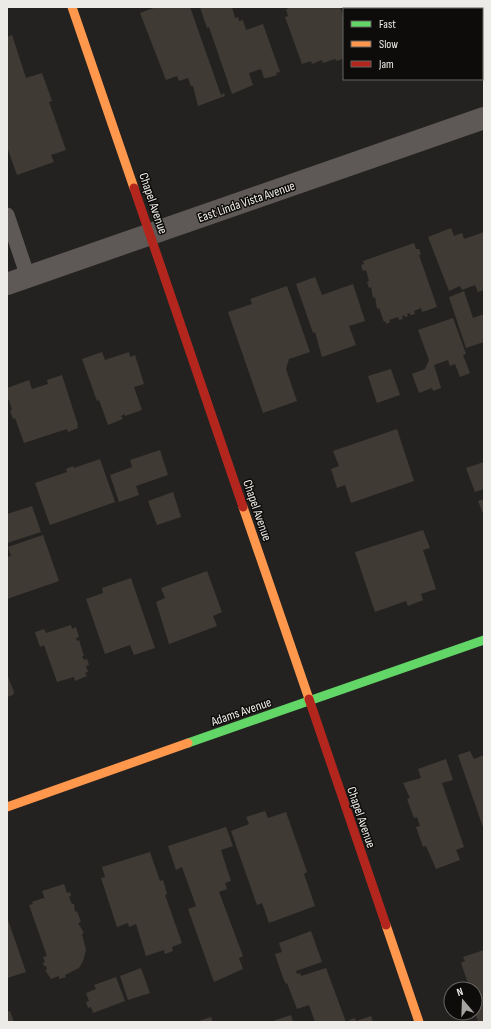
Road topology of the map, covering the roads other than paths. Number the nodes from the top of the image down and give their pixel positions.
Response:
1 (72, 7) edge
2 (484, 118) edge
3 (7, 215) edge
4 (151, 234) junction
5 (28, 277) junction
6 (7, 284) edge
7 (484, 640) edge
8 (308, 702) junction
9 (7, 807) edge
10 (420, 1022) edge

1 - 4 street, Chapel Avenue
2 - 4 street, East Linda Vista Avenue
3 - 5 lane
4 - 5 street, East Linda Vista Avenue
4 - 8 street, Chapel Avenue
5 - 6 street, East Linda Vista Avenue
7 - 8 street, Adams Avenue
8 - 9 street, Adams Avenue
8 - 10 street, Chapel Avenue

